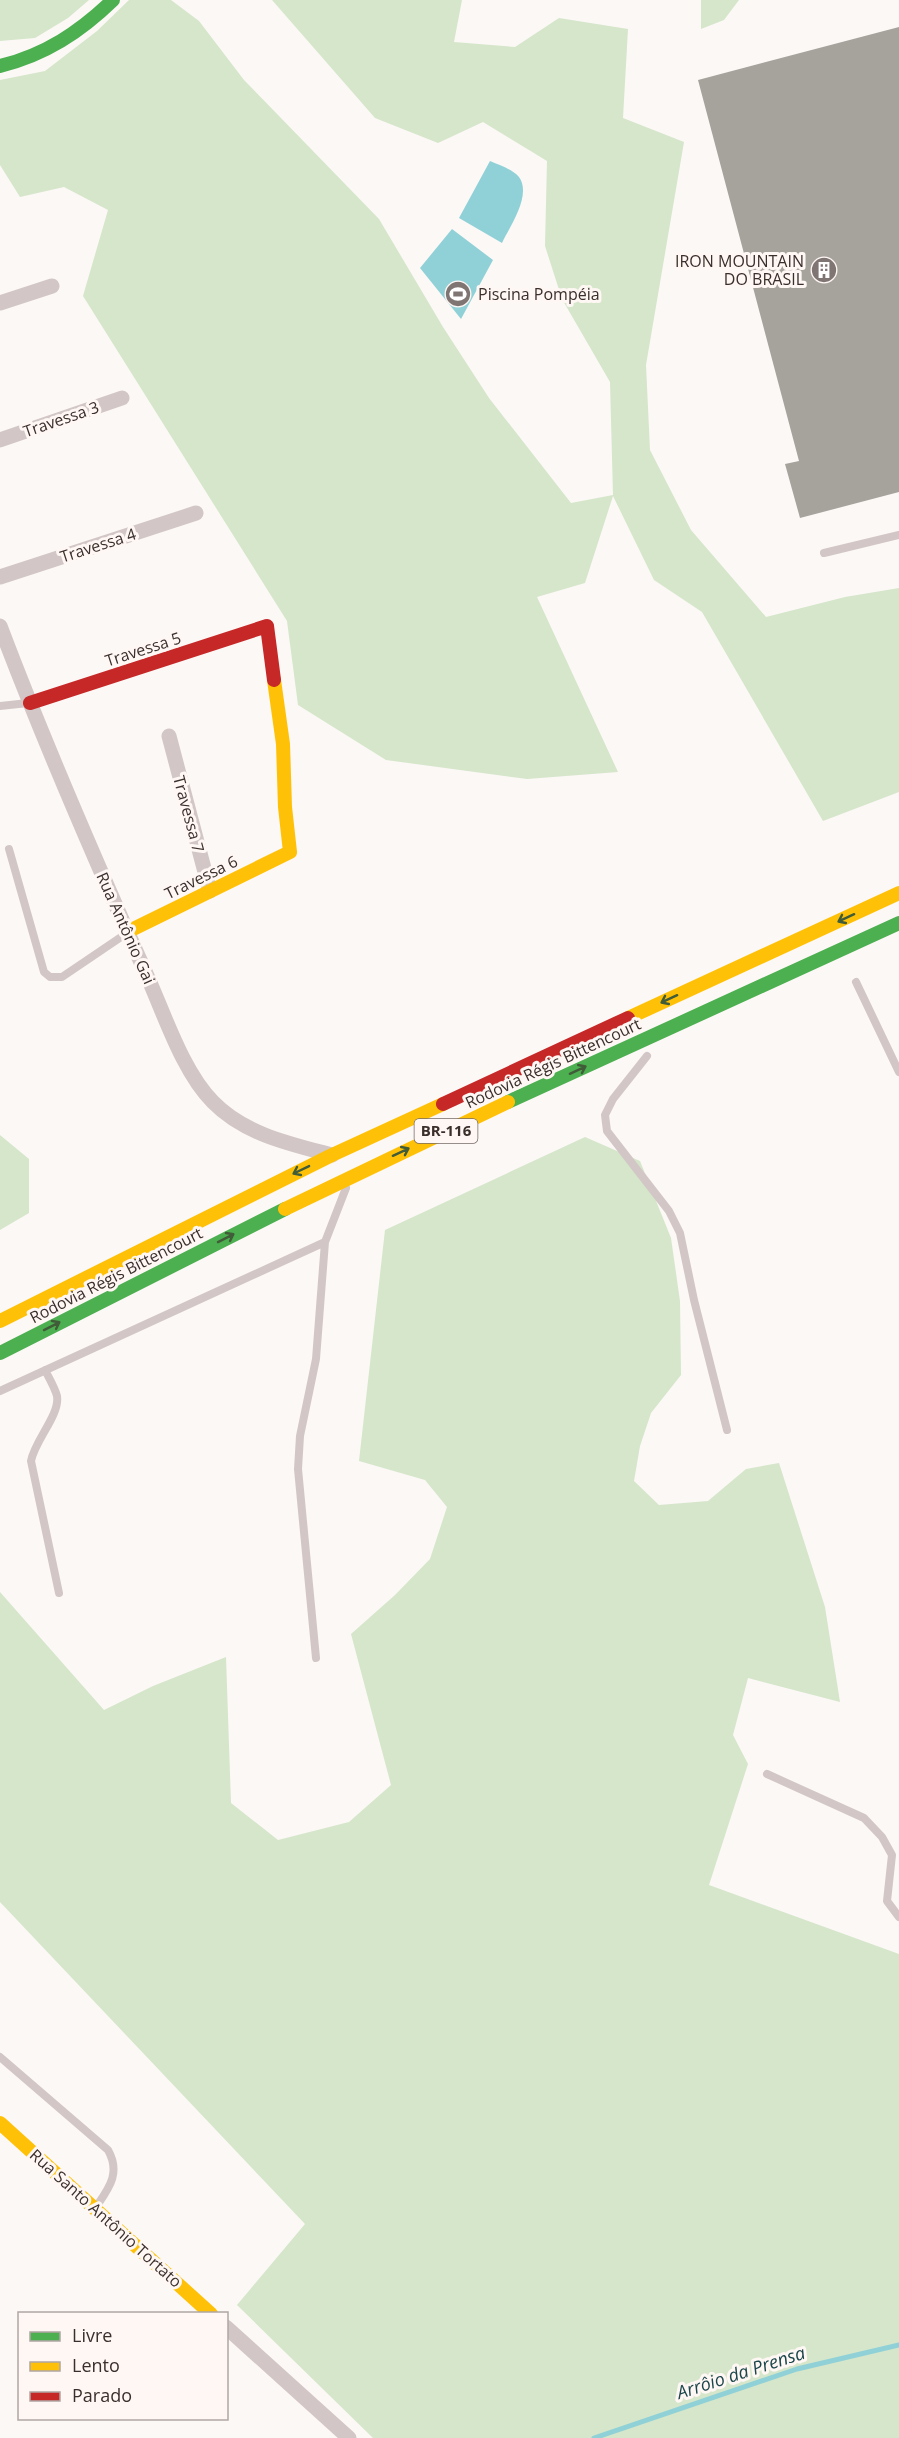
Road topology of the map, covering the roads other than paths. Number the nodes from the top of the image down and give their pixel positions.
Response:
1 (113, 0) edge
2 (0, 66) edge
3 (52, 286) dead end
4 (0, 303) edge
5 (122, 398) dead end
6 (0, 440) edge
7 (196, 513) dead end
8 (899, 535) edge
9 (824, 553) dead end
10 (0, 576) edge
11 (0, 626) edge
12 (3, 649) edge
13 (30, 703) junction
14 (0, 705) edge
15 (169, 736) dead end
16 (9, 849) dead end
17 (290, 852) joint
18 (210, 891) junction
19 (899, 893) edge
20 (899, 923) edge
21 (127, 932) junction
22 (856, 982) dead end
23 (647, 1056) dead end
24 (899, 1072) edge
25 (332, 1155) junction
26 (350, 1176) junction
27 (325, 1242) junction
28 (0, 1321) edge
29 (0, 1353) edge
30 (45, 1370) junction
31 (0, 1391) edge
32 (727, 1430) dead end
33 (59, 1593) dead end
34 (316, 1658) dead end
35 (767, 1774) dead end
36 (899, 1917) edge
37 (0, 2057) edge
38 (0, 2123) edge
39 (95, 2208) junction
40 (210, 2312) edge
41 (228, 2329) edge
42 (349, 2438) edge

1 - 2 main road
3 - 4 street
5 - 6 street, Travessa 3
7 - 10 street, Travessa 4
8 - 9 lane
11 - 12 street, Rua Antônio Gai
12 - 13 street, Rua Antônio Gai
13 - 14 lane
13 - 17 main road, Travessa 5
13 - 21 street, Rua Antônio Gai
15 - 18 street, Travessa 7
16 - 21 lane
17 - 18 main road, Travessa 6
18 - 21 main road, Travessa 6
19 -> 25 main road, Rodovia Régis Bittencourt / BR-116
26 -> 20 main road, Rodovia Régis Bittencourt / BR-116
21 - 25 street, Rua Antônio Gai
22 - 24 lane
23 - 32 lane
25 -> 28 main road, Rodovia Régis Bittencourt / BR-116
26 - 27 lane
29 -> 26 main road, Rodovia Régis Bittencourt / BR-116
27 - 30 lane
27 - 34 lane
30 - 31 lane
30 - 33 lane
35 - 36 lane
37 - 39 lane
38 - 39 main road, Rua Santo Antônio Tortato
39 - 40 main road, Rua Santo Antônio Tortato
41 - 42 street

